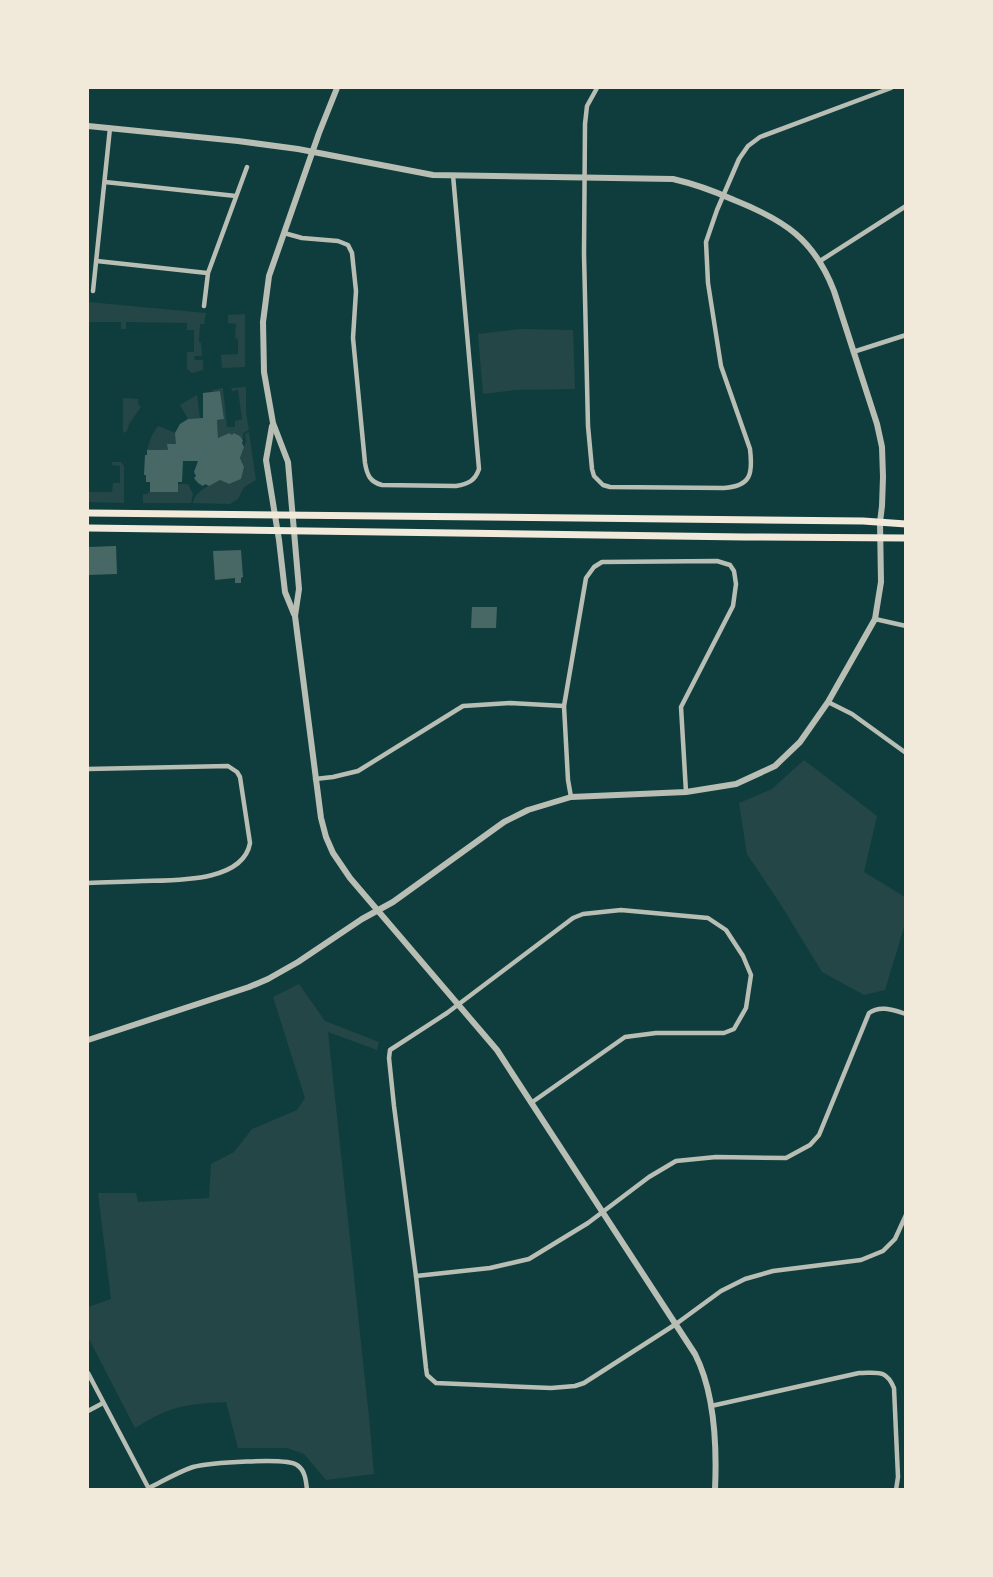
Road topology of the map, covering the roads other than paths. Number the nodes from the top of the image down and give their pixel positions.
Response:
1 (337, 88) edge
2 (597, 88) edge
3 (891, 88) edge
4 (88, 126) edge
5 (110, 128) junction
6 (313, 152) junction
7 (247, 167) dead end
8 (453, 175) junction
9 (585, 177) junction
10 (105, 182) junction
11 (723, 195) junction
12 (236, 196) junction
13 (905, 206) edge
14 (284, 233) junction
15 (97, 261) junction
16 (820, 261) junction
17 (208, 273) junction
18 (93, 291) dead end
19 (204, 306) dead end
20 (905, 335) edge
21 (853, 352) junction
22 (273, 423) junction
23 (88, 513) edge
24 (275, 514) junction
25 (292, 515) junction
26 (880, 522) junction
27 (905, 524) edge
28 (88, 528) edge
29 (277, 530) junction
30 (294, 531) junction
31 (880, 537) junction
32 (905, 538) edge
33 (295, 615) junction
34 (875, 619) junction
35 (905, 626) edge
36 (828, 702) junction
37 (564, 706) junction
38 (905, 753) edge
39 (88, 769) edge
40 (315, 779) junction
41 (686, 792) junction
42 (571, 797) junction
43 (88, 883) edge
44 (377, 910) junction
45 (458, 1005) junction
46 (905, 1014) edge
47 (88, 1040) edge
48 (531, 1103) junction
49 (603, 1213) junction
50 (905, 1216) edge
51 (416, 1276) junction
52 (676, 1324) junction
53 (88, 1373) edge
54 (103, 1403) junction
55 (711, 1406) junction
56 (88, 1411) edge
57 (149, 1489) edge
58 (307, 1489) edge
59 (715, 1489) edge
60 (896, 1489) edge

1 - 6 street
2 - 9 street
3 - 11 street
4 - 5 street
5 - 6 street
5 - 10 street
6 - 8 street
6 - 14 street
7 - 12 street
8 - 9 street
8 - 14 street
9 - 11 street
9 - 11 street
10 - 12 street
10 - 15 street
11 - 16 street
12 - 17 street
13 - 16 street
14 - 22 street
15 - 17 street
15 - 18 street
16 - 21 street
17 - 19 street
20 - 21 street
21 - 26 street
22 - 24 street
22 - 25 street
23 - 24 main road
24 - 25 main road
24 - 29 street
25 - 26 main road
25 - 30 street
26 - 27 main road
26 - 31 street
28 - 29 main road
29 - 30 main road
29 - 33 street
30 - 31 main road
30 - 33 street
31 - 32 main road
31 - 34 street
33 - 40 street
34 - 35 street
34 - 36 street
36 - 38 street
36 - 41 street
37 - 40 street
37 - 41 street
37 - 42 street
39 - 43 street
40 - 44 street
41 - 42 street
42 - 44 street
44 - 45 street
44 - 47 street
45 - 48 street
45 - 48 street
45 - 51 street
46 - 49 street
48 - 49 street
49 - 51 street
49 - 52 street
50 - 52 street
51 - 52 street
52 - 55 street
53 - 54 street
54 - 56 street
54 - 57 street
55 - 59 street
55 - 60 street
57 - 58 street

